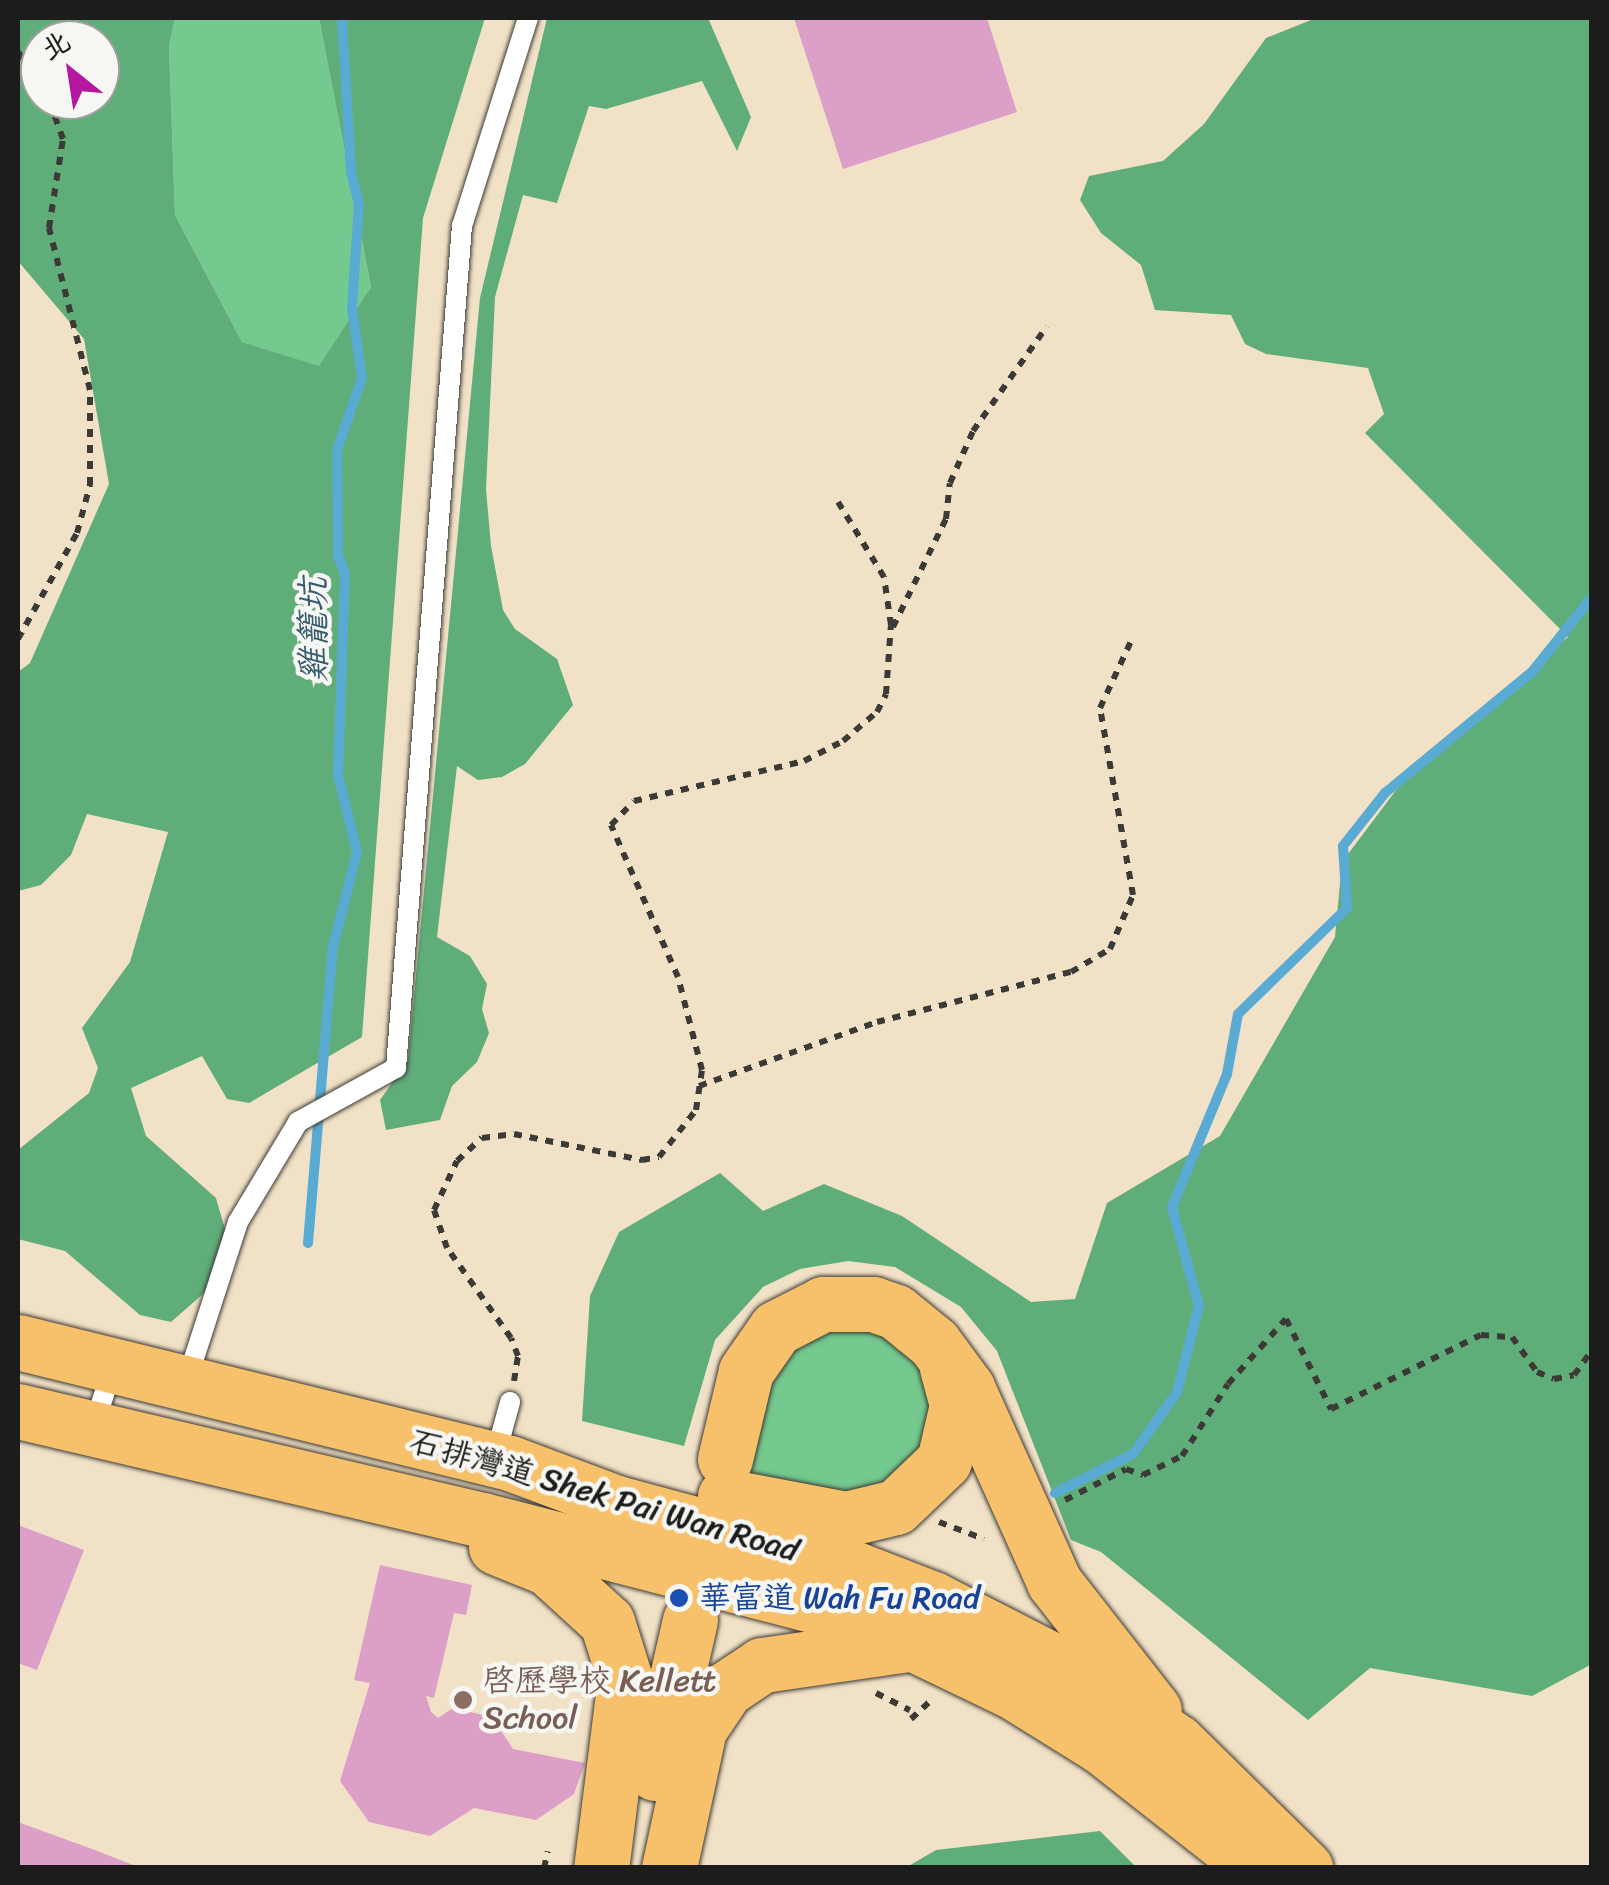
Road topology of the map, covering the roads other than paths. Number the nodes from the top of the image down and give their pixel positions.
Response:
1 (528, 18) edge
2 (18, 1342) edge
3 (934, 1343) junction
4 (114, 1367) junction
5 (207, 1390) junction
6 (510, 1402) road end
7 (24, 1416) edge
8 (92, 1430) junction
9 (725, 1459) dead end
10 (502, 1461) junction
11 (450, 1516) junction
12 (690, 1620) dead end
13 (915, 1643) junction
14 (1177, 1742) junction
15 (601, 1868) edge
16 (633, 1868) edge
17 (669, 1868) edge
18 (1256, 1868) edge
19 (1305, 1868) edge

1 - 5 lane
2 - 4 main road, 石排灣道 Shek Pai Wan Road
3 - 9 main road
3 - 10 main road
3 - 14 main road
4 - 5 main road, 石排灣道 Shek Pai Wan Road
4 - 8 lane
5 - 10 main road, 石排灣道 Shek Pai Wan Road
6 - 10 lane
7 - 8 main road, 石排灣道 Shek Pai Wan Road
8 - 11 main road, 石排灣道 Shek Pai Wan Road
10 - 14 main road, 石排灣道 Shek Pai Wan Road
11 - 13 main road, 石排灣道 Shek Pai Wan Road
11 - 15 main road
12 - 16 main road
13 - 17 main road
13 - 18 main road, 石排灣道 Shek Pai Wan Road
14 - 19 main road, 石排灣道 Shek Pai Wan Road

